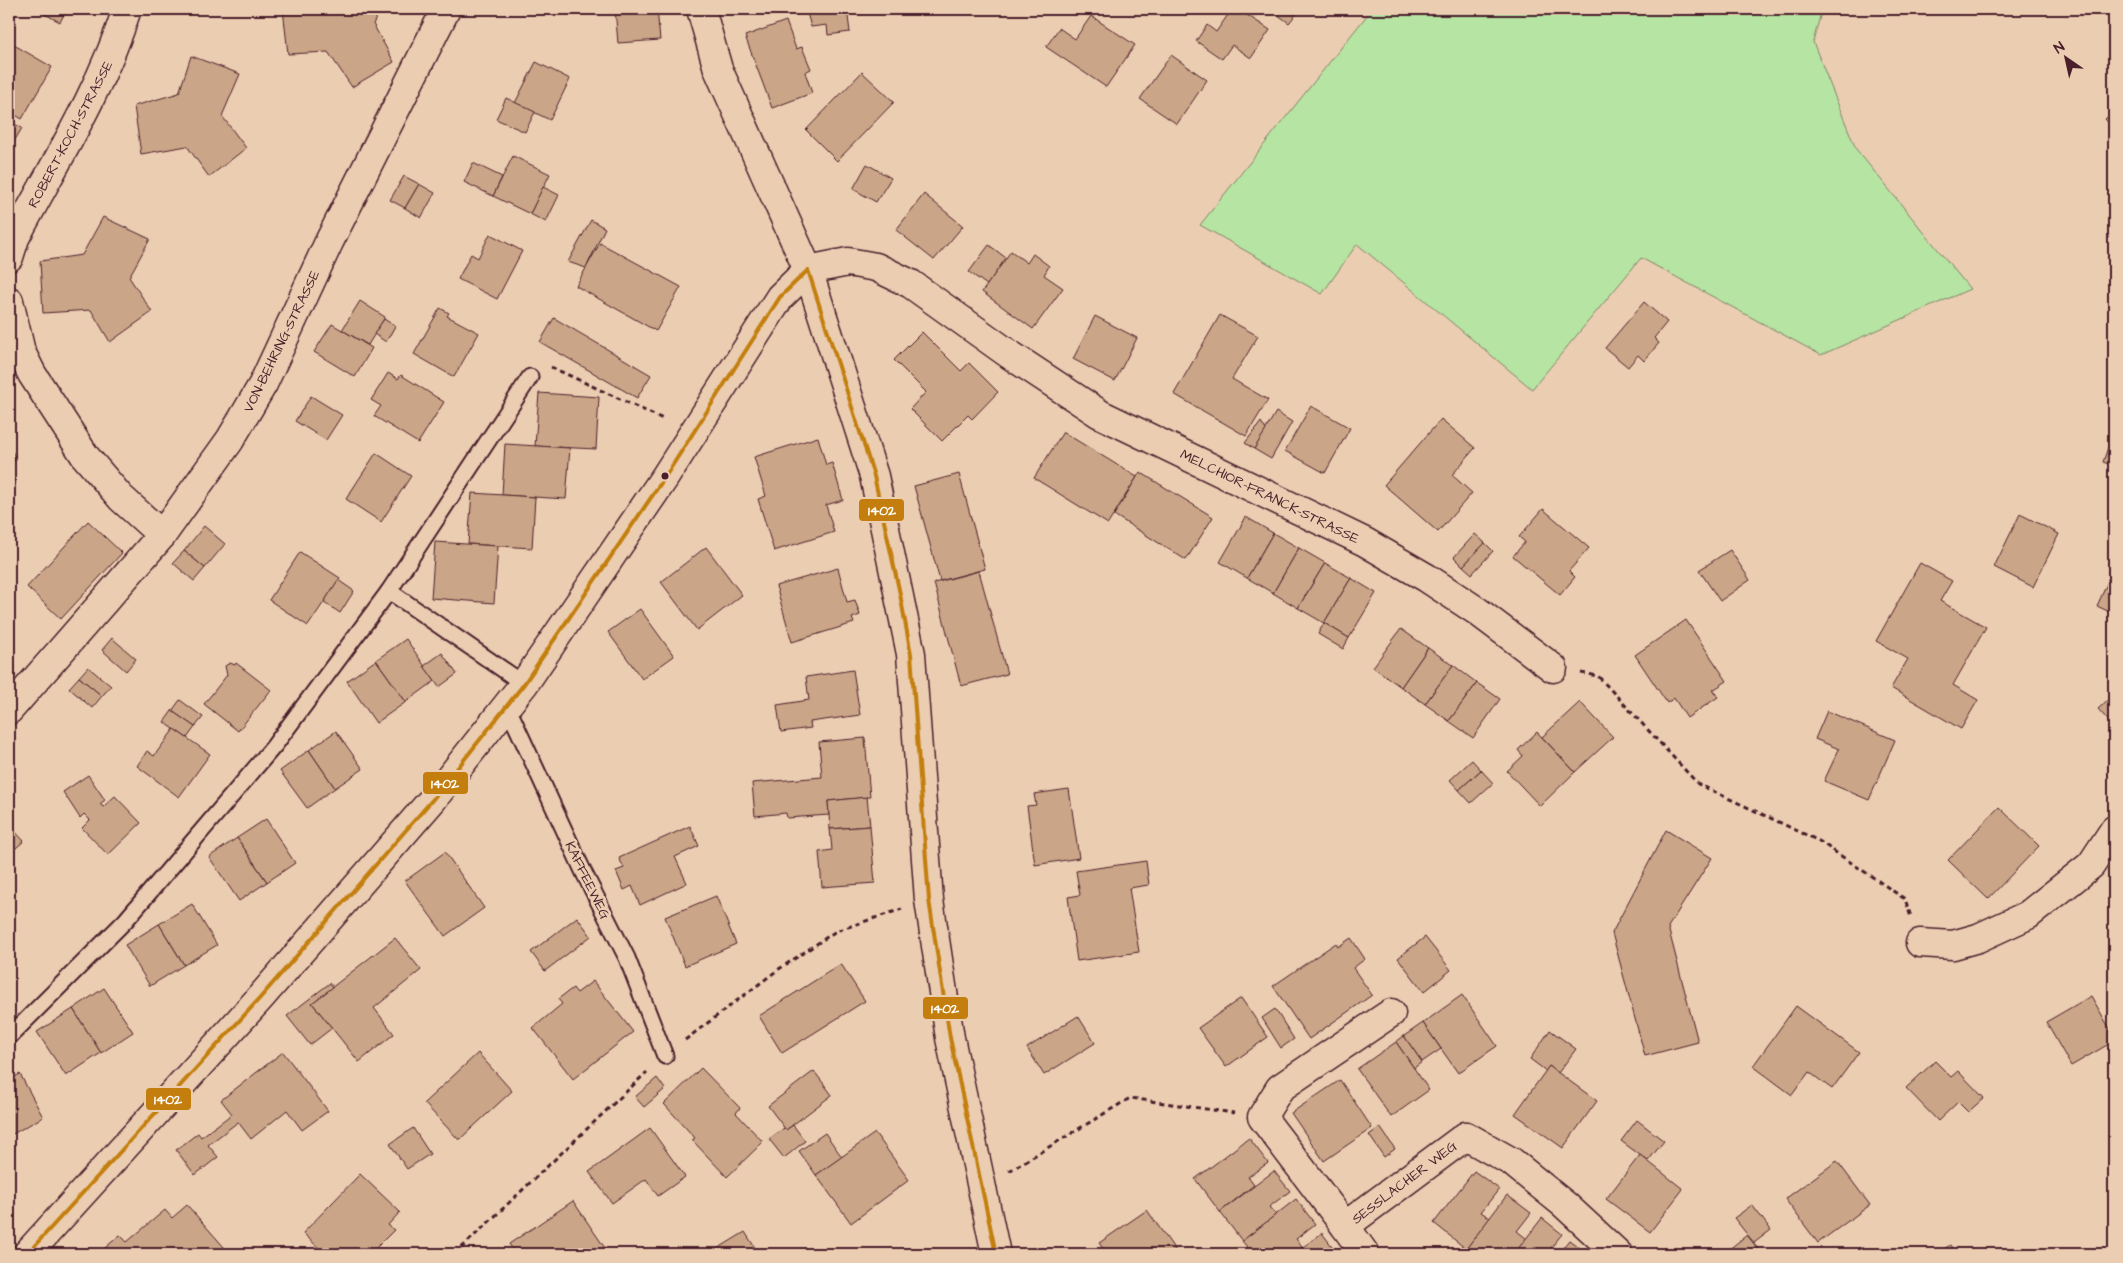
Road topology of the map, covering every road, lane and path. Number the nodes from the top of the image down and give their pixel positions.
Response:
1 (127, 9) edge
2 (446, 9) edge
3 (701, 9) edge
4 (9, 257) edge
5 (808, 270) junction
6 (9, 301) edge
7 (530, 377) joint
8 (693, 433) junction
9 (162, 535) junction
10 (389, 591) junction
11 (1553, 668) joint
12 (524, 684) junction
13 (507, 706) junction
14 (9, 710) edge
15 (2114, 830) edge
16 (1920, 943) joint
17 (1391, 1013) dead end
18 (9, 1037) edge
19 (665, 1056) dead end
20 (1262, 1117) junction
21 (1036, 1156) dead end
22 (1345, 1226) junction
23 (27, 1254) edge
24 (996, 1254) edge
25 (1365, 1254) edge
26 (1618, 1254) edge

1 - 4 street, ROBERT-KOCH-STRASSE
2 - 9 street, VON-BEHRING-STRASSE
3 - 5 street
5 - 8 street
5 - 11 street, MELCHIOR-FRANCK-STRASSE
5 - 24 street
6 - 9 street
7 - 8 path
7 - 10 lane
8 - 12 street
9 - 14 street, VON-BEHRING-STRASSE
10 - 12 lane
10 - 18 lane
11 - 16 path
12 - 13 street
13 - 19 lane, KAFFEEWEG
13 - 23 street
15 - 16 street
17 - 20 street
20 - 21 path
20 - 22 street, SESSLACHER WEG
22 - 25 street
22 - 26 street, SESSLACHER WEG

